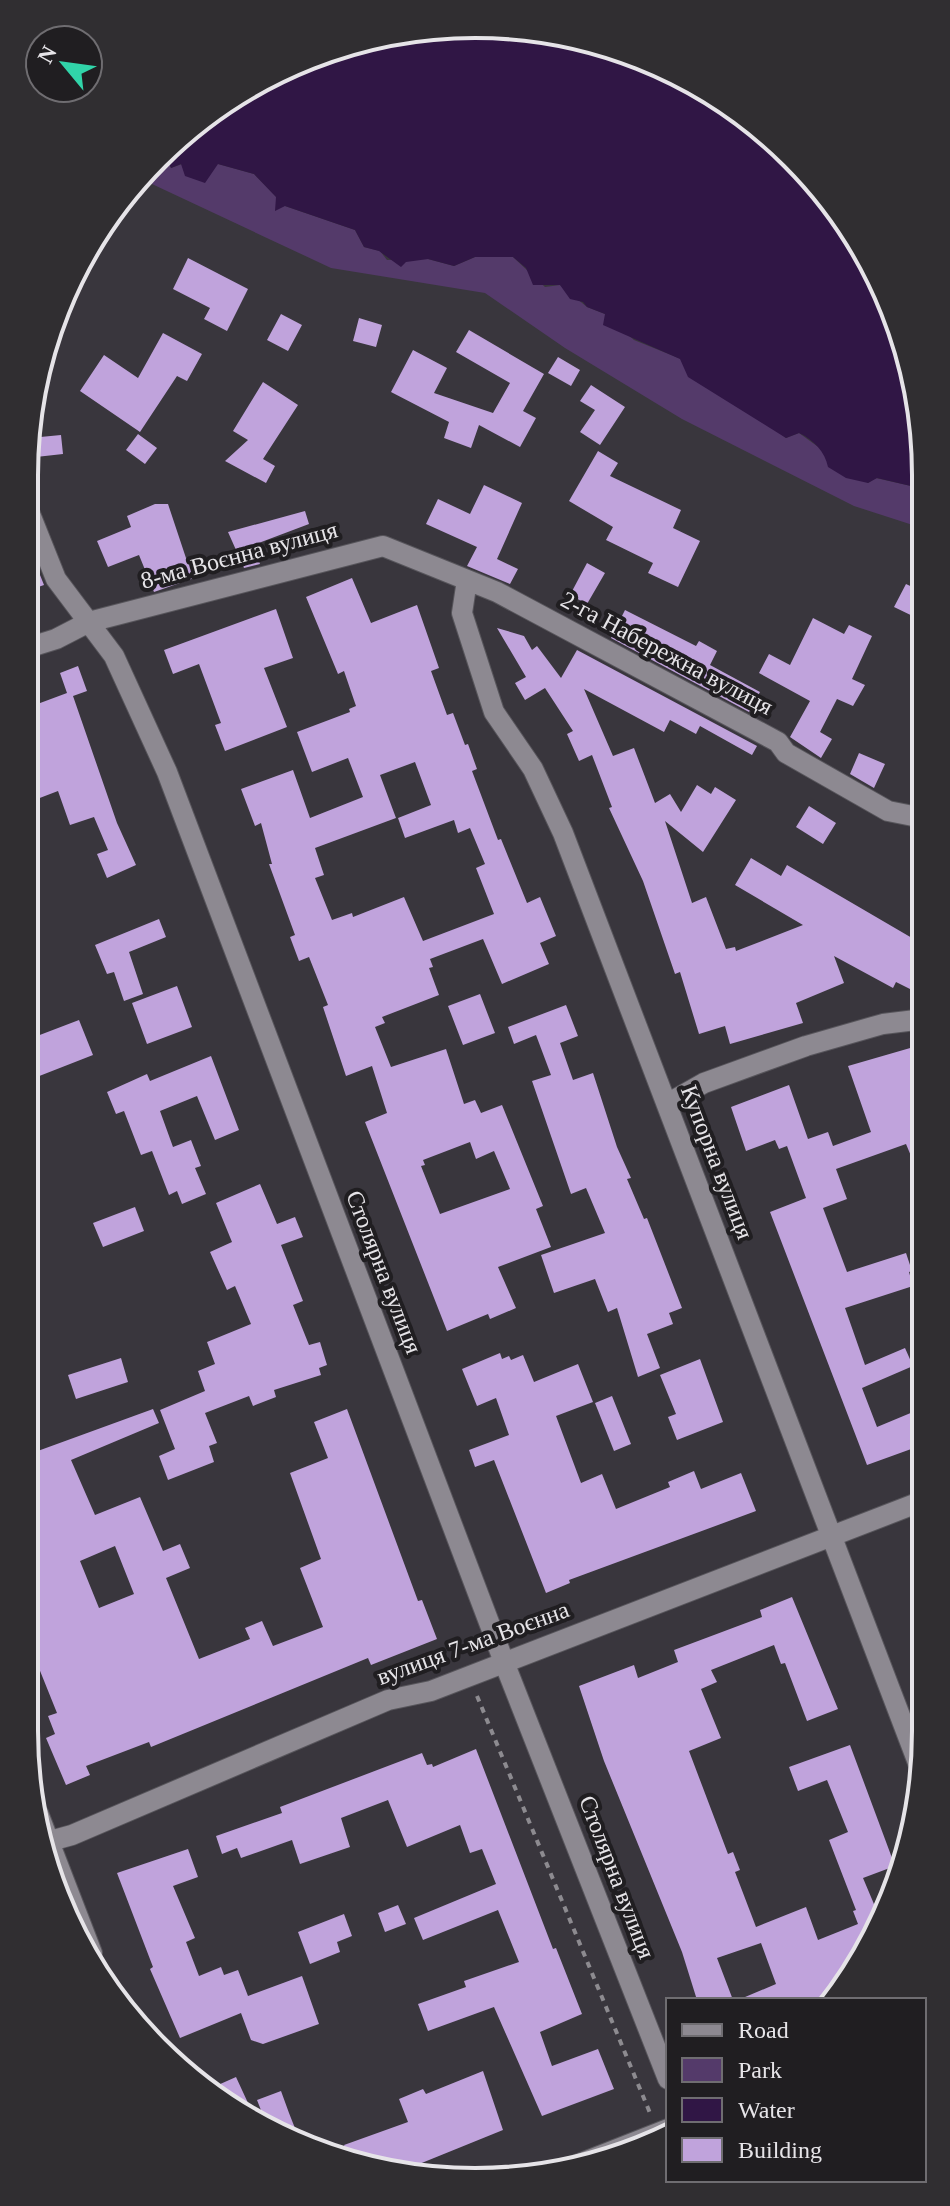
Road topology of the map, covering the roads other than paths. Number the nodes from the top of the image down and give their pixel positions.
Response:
1 (38, 534) edge
2 (467, 580) junction
3 (89, 622) junction
4 (38, 645) edge
5 (912, 816) edge
6 (912, 1020) edge
7 (667, 1104) junction
8 (912, 1505) edge
9 (831, 1535) junction
10 (504, 1662) junction
11 (911, 1746) edge
12 (52, 1840) edge
13 (666, 2074) edge

1 - 3 street, Столярна вулиця
2 - 3 street, 8-ма Воєнна вулиця
2 - 5 street, 2-га Набережна вулиця
2 - 7 street, Купорна вулиця
3 - 4 street, 8-ма Воєнна вулиця
3 - 10 street, Столярна вулиця
6 - 7 street
7 - 9 street, Купорна вулиця
8 - 9 street, вулиця 7-ма Воєнна
9 - 10 street, вулиця 7-ма Воєнна
9 - 11 street, Купорна вулиця
10 - 12 street, вулиця 7-ма Воєнна
10 - 13 street, Столярна вулиця

